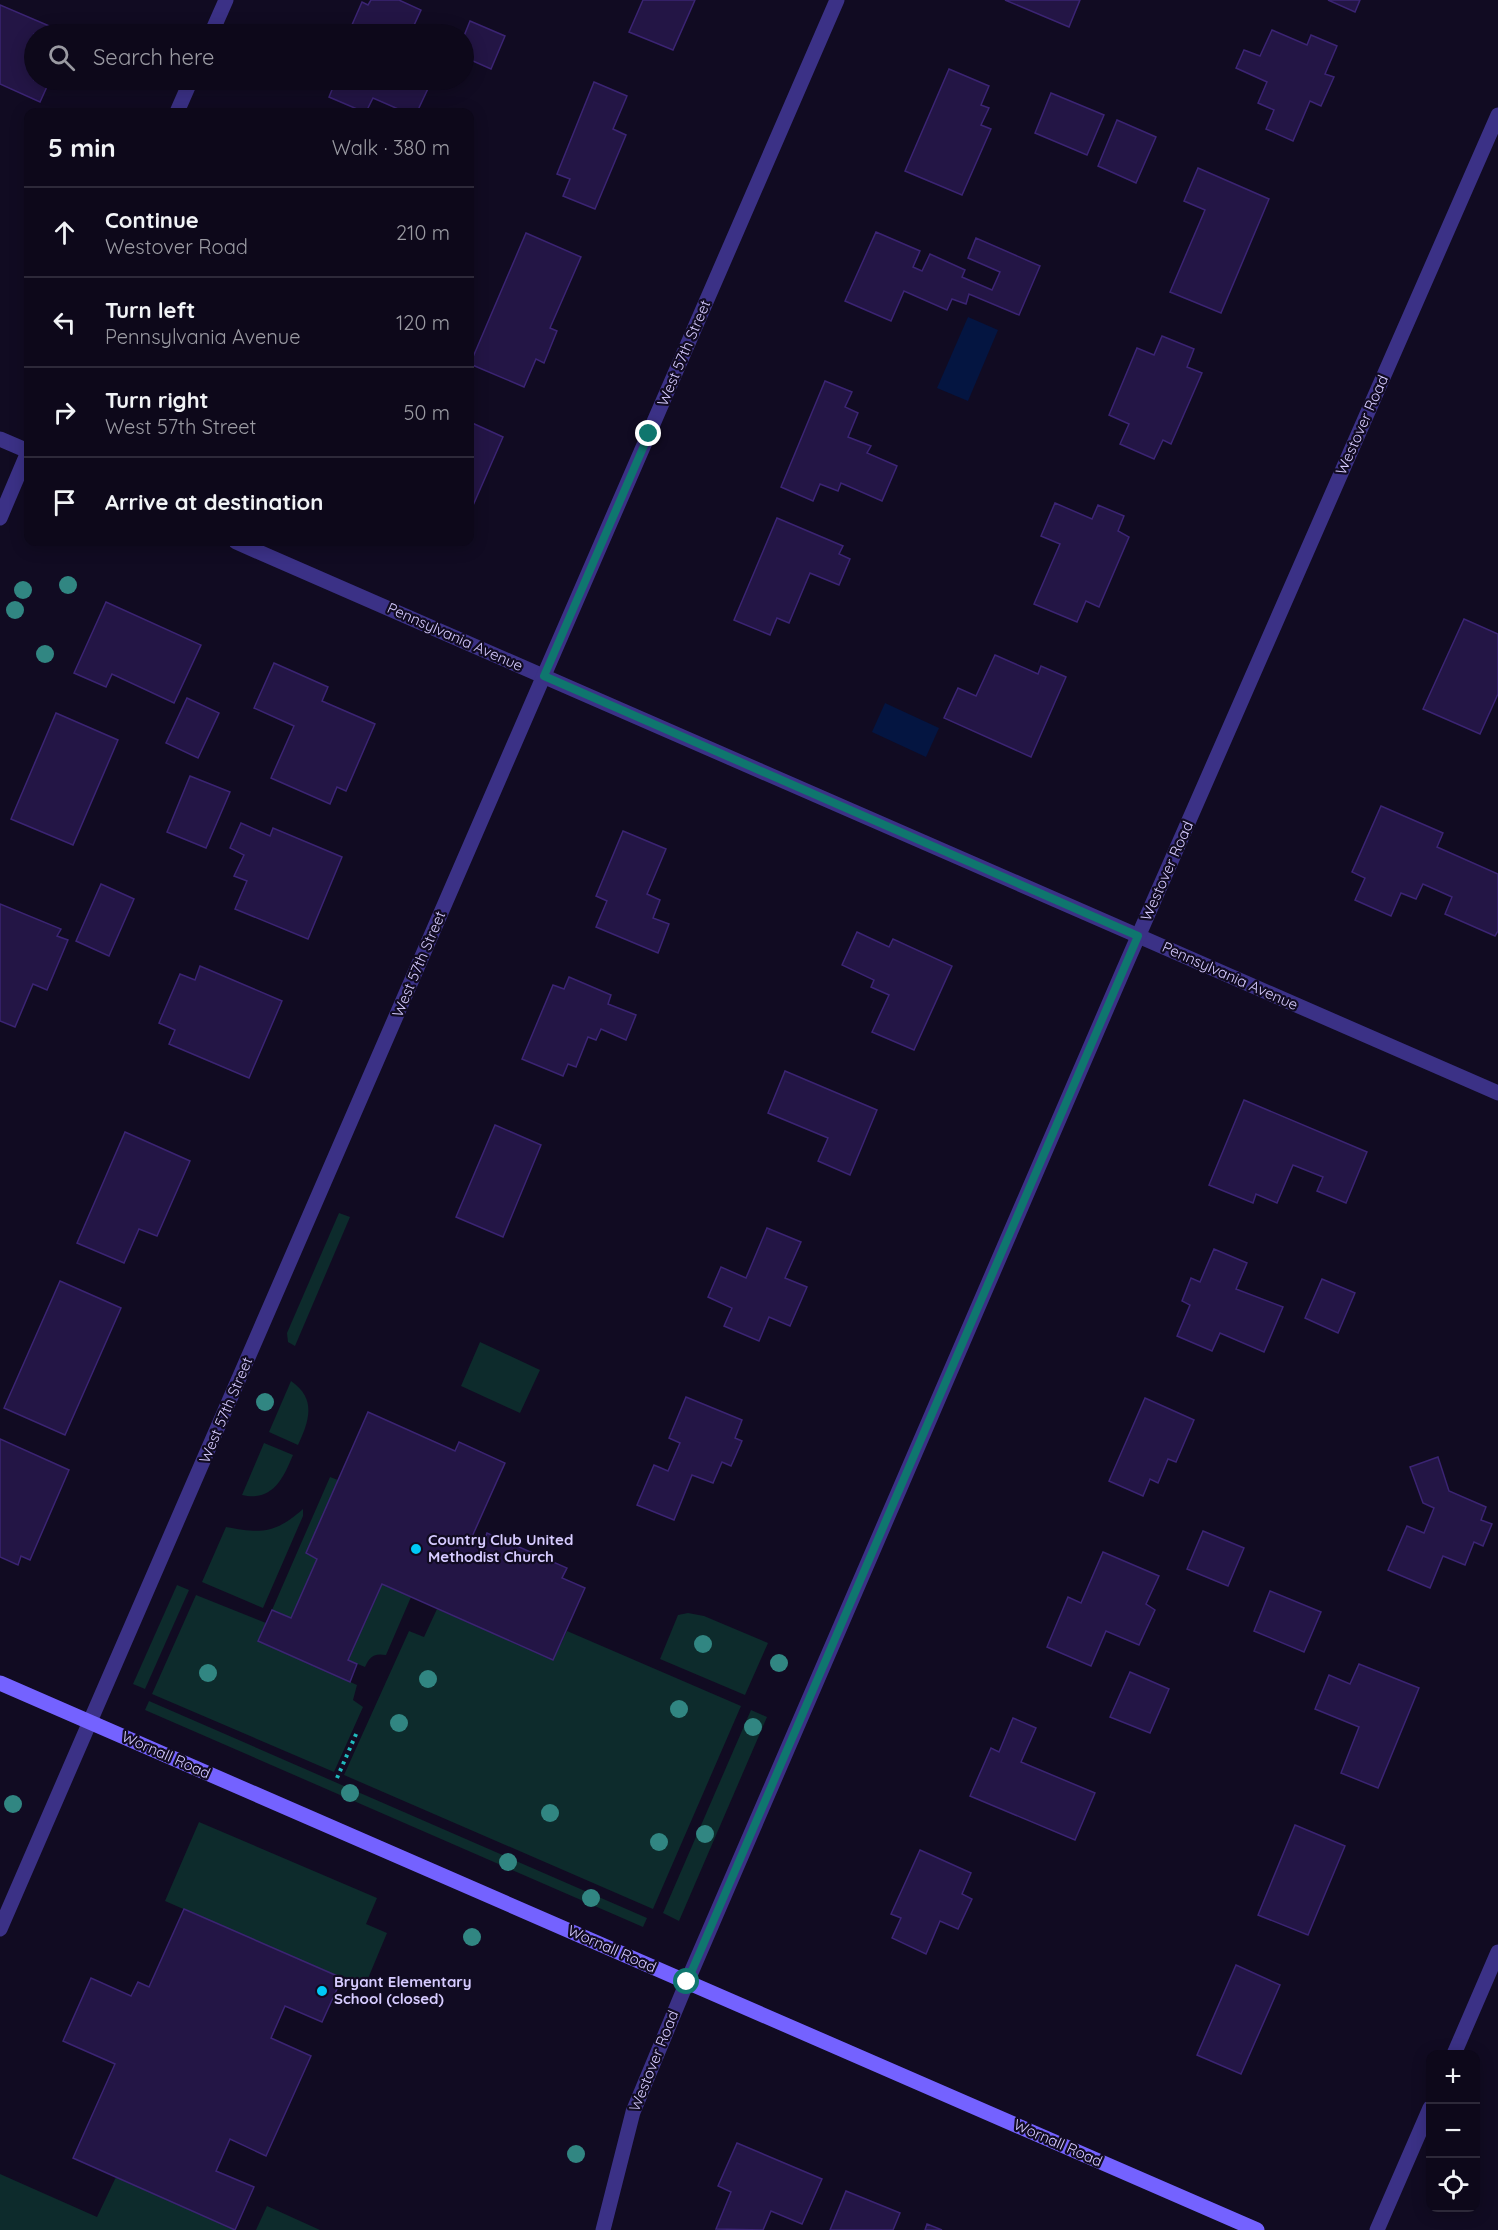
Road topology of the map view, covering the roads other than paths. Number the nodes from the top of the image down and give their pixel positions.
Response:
1 (226, 0) edge
2 (837, 0) edge
3 (215, 24) edge
4 (187, 90) edge
5 (179, 108) edge
6 (1498, 115) edge
7 (0, 439) edge
8 (24, 450) edge
9 (24, 461) edge
10 (0, 518) edge
11 (245, 546) edge
12 (544, 676) junction
13 (1138, 936) junction
14 (1498, 1093) edge
15 (0, 1683) edge
16 (90, 1722) junction
17 (0, 1929) edge
18 (1498, 1952) edge
19 (687, 1982) junction
20 (1456, 2050) edge
21 (1426, 2119) edge
22 (603, 2230) edge
23 (1257, 2230) edge
24 (1377, 2230) edge

1 - 3 street
2 - 12 street, West 57th Street
4 - 5 street
6 - 13 street, Westover Road
7 - 8 street
9 - 10 street
11 - 12 street, Pennsylvania Avenue
12 - 13 street, Pennsylvania Avenue
12 - 16 street, West 57th Street
13 - 14 street, Pennsylvania Avenue
13 - 19 street, Westover Road
15 - 16 main road, Wornall Road
16 - 17 street, West 57th Street
16 - 19 main road, Wornall Road
18 - 20 street
19 - 22 street, Westover Road
19 - 23 main road, Wornall Road
21 - 24 street

